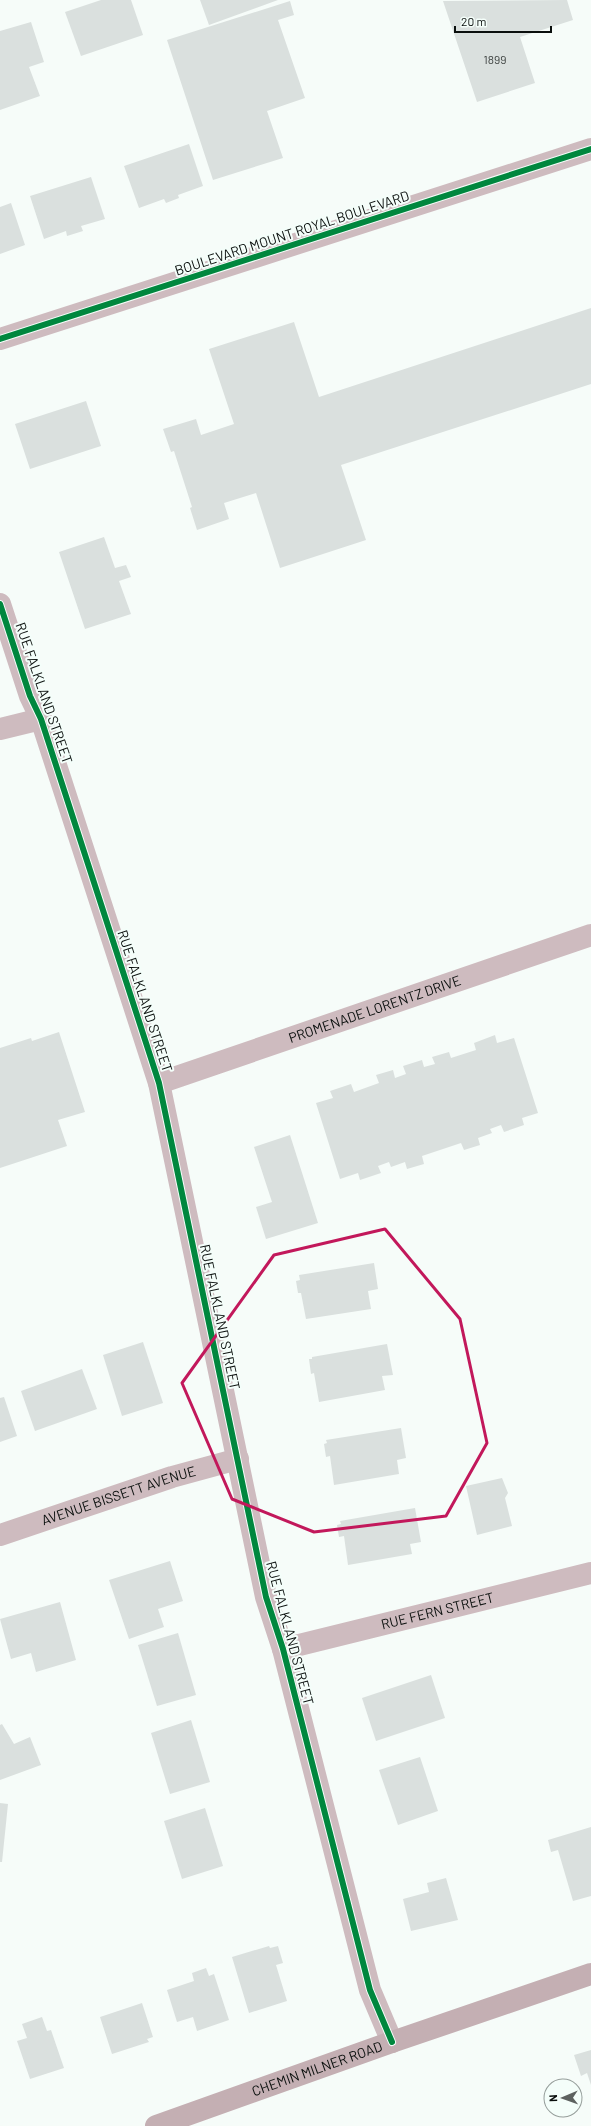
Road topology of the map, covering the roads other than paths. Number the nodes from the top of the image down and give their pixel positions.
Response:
1 (591, 149) edge
2 (0, 339) edge
3 (0, 604) edge
4 (42, 719) junction
5 (0, 728) edge
6 (591, 935) edge
7 (159, 1083) junction
8 (238, 1459) junction
9 (0, 1535) edge
10 (591, 1573) edge
11 (283, 1649) junction
12 (591, 1974) edge
13 (392, 2042) junction
14 (156, 2126) edge

1 - 2 street, BOULEVARD MOUNT ROYAL BOULEVARD
3 - 4 street, RUE FALKLAND STREET
4 - 5 street
4 - 7 street, RUE FALKLAND STREET
6 - 7 street, PROMENADE LORENTZ DRIVE
7 - 8 street, RUE FALKLAND STREET
8 - 9 street, AVENUE BISSETT AVENUE
8 - 11 street, RUE FALKLAND STREET
10 - 11 street, RUE FERN STREET
11 - 13 street, RUE FALKLAND STREET
12 - 13 street, CHEMIN MILNER ROAD
13 - 14 street, CHEMIN MILNER ROAD

